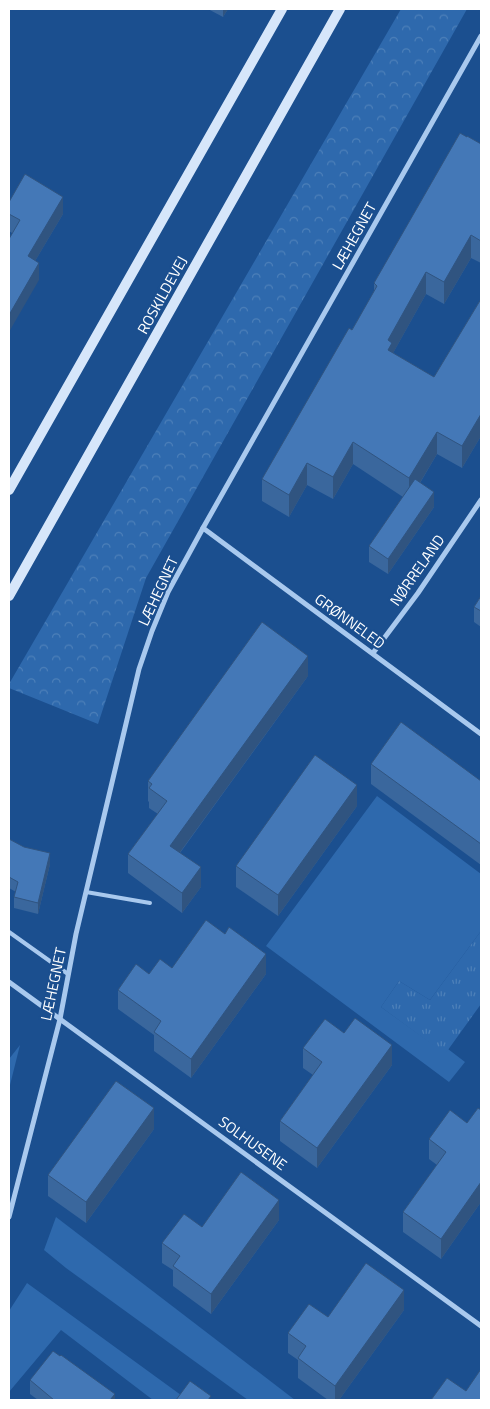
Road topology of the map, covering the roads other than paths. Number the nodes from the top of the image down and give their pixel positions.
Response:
1 (282, 9) edge
2 (340, 9) edge
3 (481, 36) edge
4 (9, 490) edge
5 (481, 500) edge
6 (203, 528) junction
7 (9, 596) edge
8 (373, 653) junction
9 (481, 734) edge
10 (86, 892) junction
11 (150, 903) dead end
12 (9, 932) edge
13 (68, 974) junction
14 (9, 982) edge
15 (60, 1018) junction
16 (9, 1217) edge
17 (481, 1326) edge

1 - 4 main road
2 - 7 main road, ROSKILDEVEJ
3 - 6 street, LÆHEGNET
5 - 8 street, NØRRELAND
6 - 8 street, GRØNNELED
6 - 10 street, LÆHEGNET
8 - 9 street, GRØNNELED
10 - 11 lane
10 - 13 street, LÆHEGNET
12 - 13 lane
13 - 15 street, LÆHEGNET
14 - 15 street, SOLHUSENE
15 - 16 street, LÆHEGNET
15 - 17 street, SOLHUSENE

